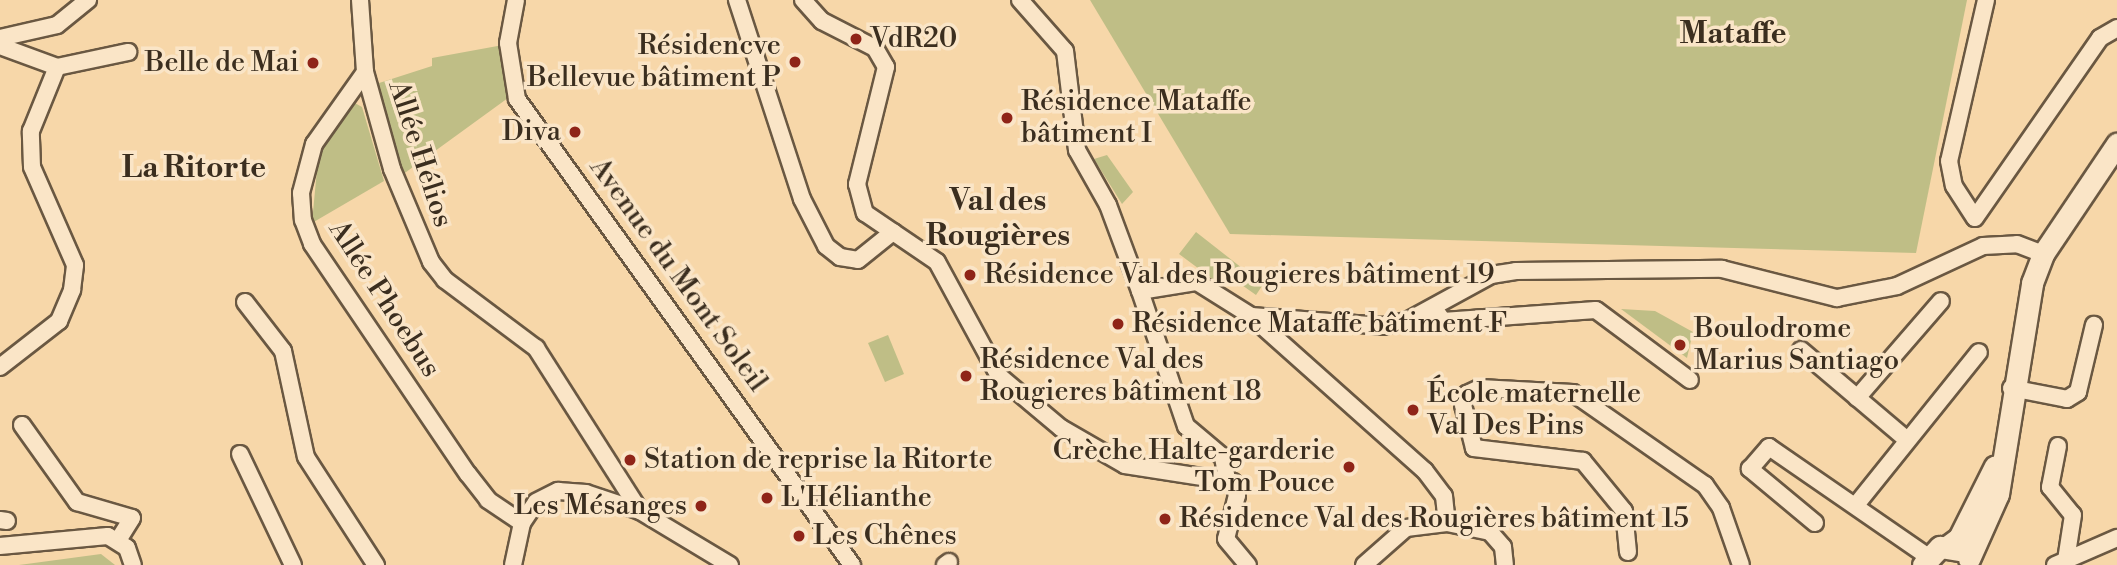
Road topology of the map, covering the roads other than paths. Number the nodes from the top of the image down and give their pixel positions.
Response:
1 (88, 0) edge
2 (360, 0) edge
3 (516, 0) edge
4 (737, 0) edge
5 (803, 0) edge
6 (1020, 0) edge
7 (1986, 0) edge
8 (2117, 28) edge
9 (0, 38) edge
10 (0, 46) edge
11 (128, 52) dead end
12 (57, 67) junction
13 (365, 72) junction
14 (2117, 144) edge
15 (1975, 218) junction
16 (893, 232) junction
17 (1983, 246) junction
18 (2043, 254) junction
19 (1140, 291) junction
20 (1941, 301) dead end
21 (245, 302) dead end
22 (1434, 308) junction
23 (1251, 316) junction
24 (2094, 325) dead end
25 (1801, 350) dead end
26 (1979, 352) dead end
27 (0, 367) edge
28 (1690, 380) dead end
29 (2011, 388) junction
30 (1857, 398) junction
31 (22, 425) dead end
32 (1906, 439) junction
33 (2058, 446) dead end
34 (240, 454) dead end
35 (2000, 457) junction
36 (615, 472) junction
37 (1227, 479) junction
38 (596, 496) junction
39 (1856, 505) junction
40 (640, 511) junction
41 (522, 523) junction
42 (1447, 523) junction
43 (1815, 523) dead end
44 (2117, 538) edge
45 (119, 539) junction
46 (0, 546) edge
47 (1948, 546) junction
48 (1628, 552) dead end
49 (1925, 560) edge
50 (1970, 562) edge
51 (2069, 562) edge
52 (133, 565) edge
53 (293, 565) edge
54 (376, 565) edge
55 (513, 565) edge
56 (730, 565) edge
57 (852, 565) edge
58 (1248, 565) edge
59 (1364, 565) edge
60 (1505, 565) edge
61 (1741, 565) edge

1 - 9 street
2 - 13 street
3 - 57 street, Avenue du Mont Soleil
4 - 16 street
5 - 16 street
6 - 19 street
7 - 15 street
8 - 15 street
10 - 12 street
11 - 12 street
12 - 27 street
13 - 36 street, Allée Hélios
13 - 41 street, Allée Phoebus
14 - 18 main road
15 - 17 street
16 - 37 street
17 - 18 street
17 - 22 street
18 - 29 main road
19 - 23 street
19 - 37 street
20 - 30 street
21 - 54 street
22 - 23 street
22 - 28 street
23 - 42 street
24 - 29 street
25 - 30 street
26 - 32 street
29 - 35 main road
30 - 32 street
31 - 45 street
32 - 39 street
33 - 51 street
34 - 53 street
35 - 47 main road
35 - 50 main road
36 - 38 street
36 - 40 street, Allée Hélios
37 - 58 street
38 - 40 street
38 - 41 street
39 - 43 street
39 - 49 street
40 - 56 street
41 - 55 street
42 - 59 street
42 - 60 street
44 - 51 street
45 - 46 street
45 - 52 street
47 - 49 main road
47 - 50 main road
48 - 61 street

